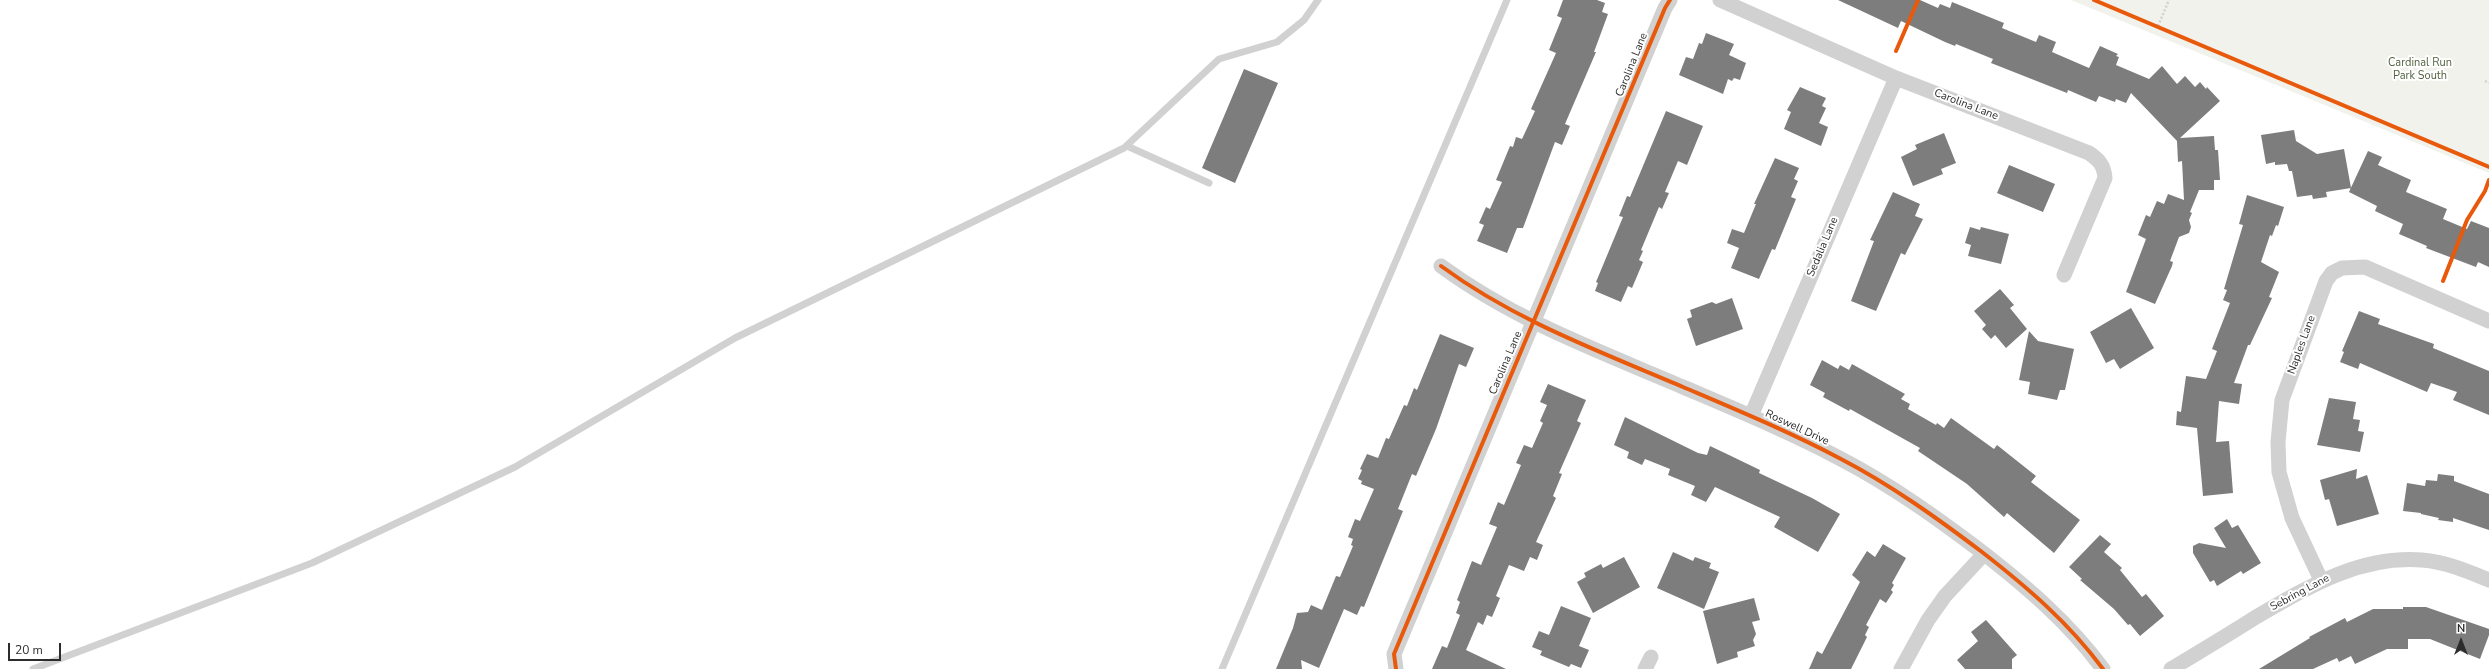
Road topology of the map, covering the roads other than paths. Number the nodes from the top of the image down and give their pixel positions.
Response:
1 (1318, 0) edge
2 (1507, 0) edge
3 (1670, 0) edge
4 (1720, 0) edge
5 (1896, 78) junction
6 (1127, 146) junction
7 (1209, 183) dead end
8 (1441, 266) dead end
9 (2064, 275) dead end
10 (2489, 321) edge
11 (1533, 323) junction
12 (1751, 416) junction
13 (1984, 554) junction
14 (2321, 580) junction
15 (2489, 580) edge
16 (34, 669) edge
17 (1222, 669) edge
18 (1396, 669) edge
19 (1901, 669) edge
20 (2103, 669) edge
21 (2171, 669) edge

1 - 6 lane
2 - 17 lane
3 - 11 street, Carolina Lane
4 - 5 street, Carolina Lane
5 - 9 street, Carolina Lane
5 - 12 street, Sedalia Lane
6 - 7 lane
6 - 16 lane
8 - 11 street, Roswell Drive
10 - 14 street, Naples Lane
11 - 12 street, Roswell Drive
11 - 18 street, Carolina Lane
12 - 13 street, Roswell Drive
13 - 19 street
13 - 20 street, Roswell Drive
14 - 15 street, Sebring Lane
14 - 21 street, Sebring Lane

